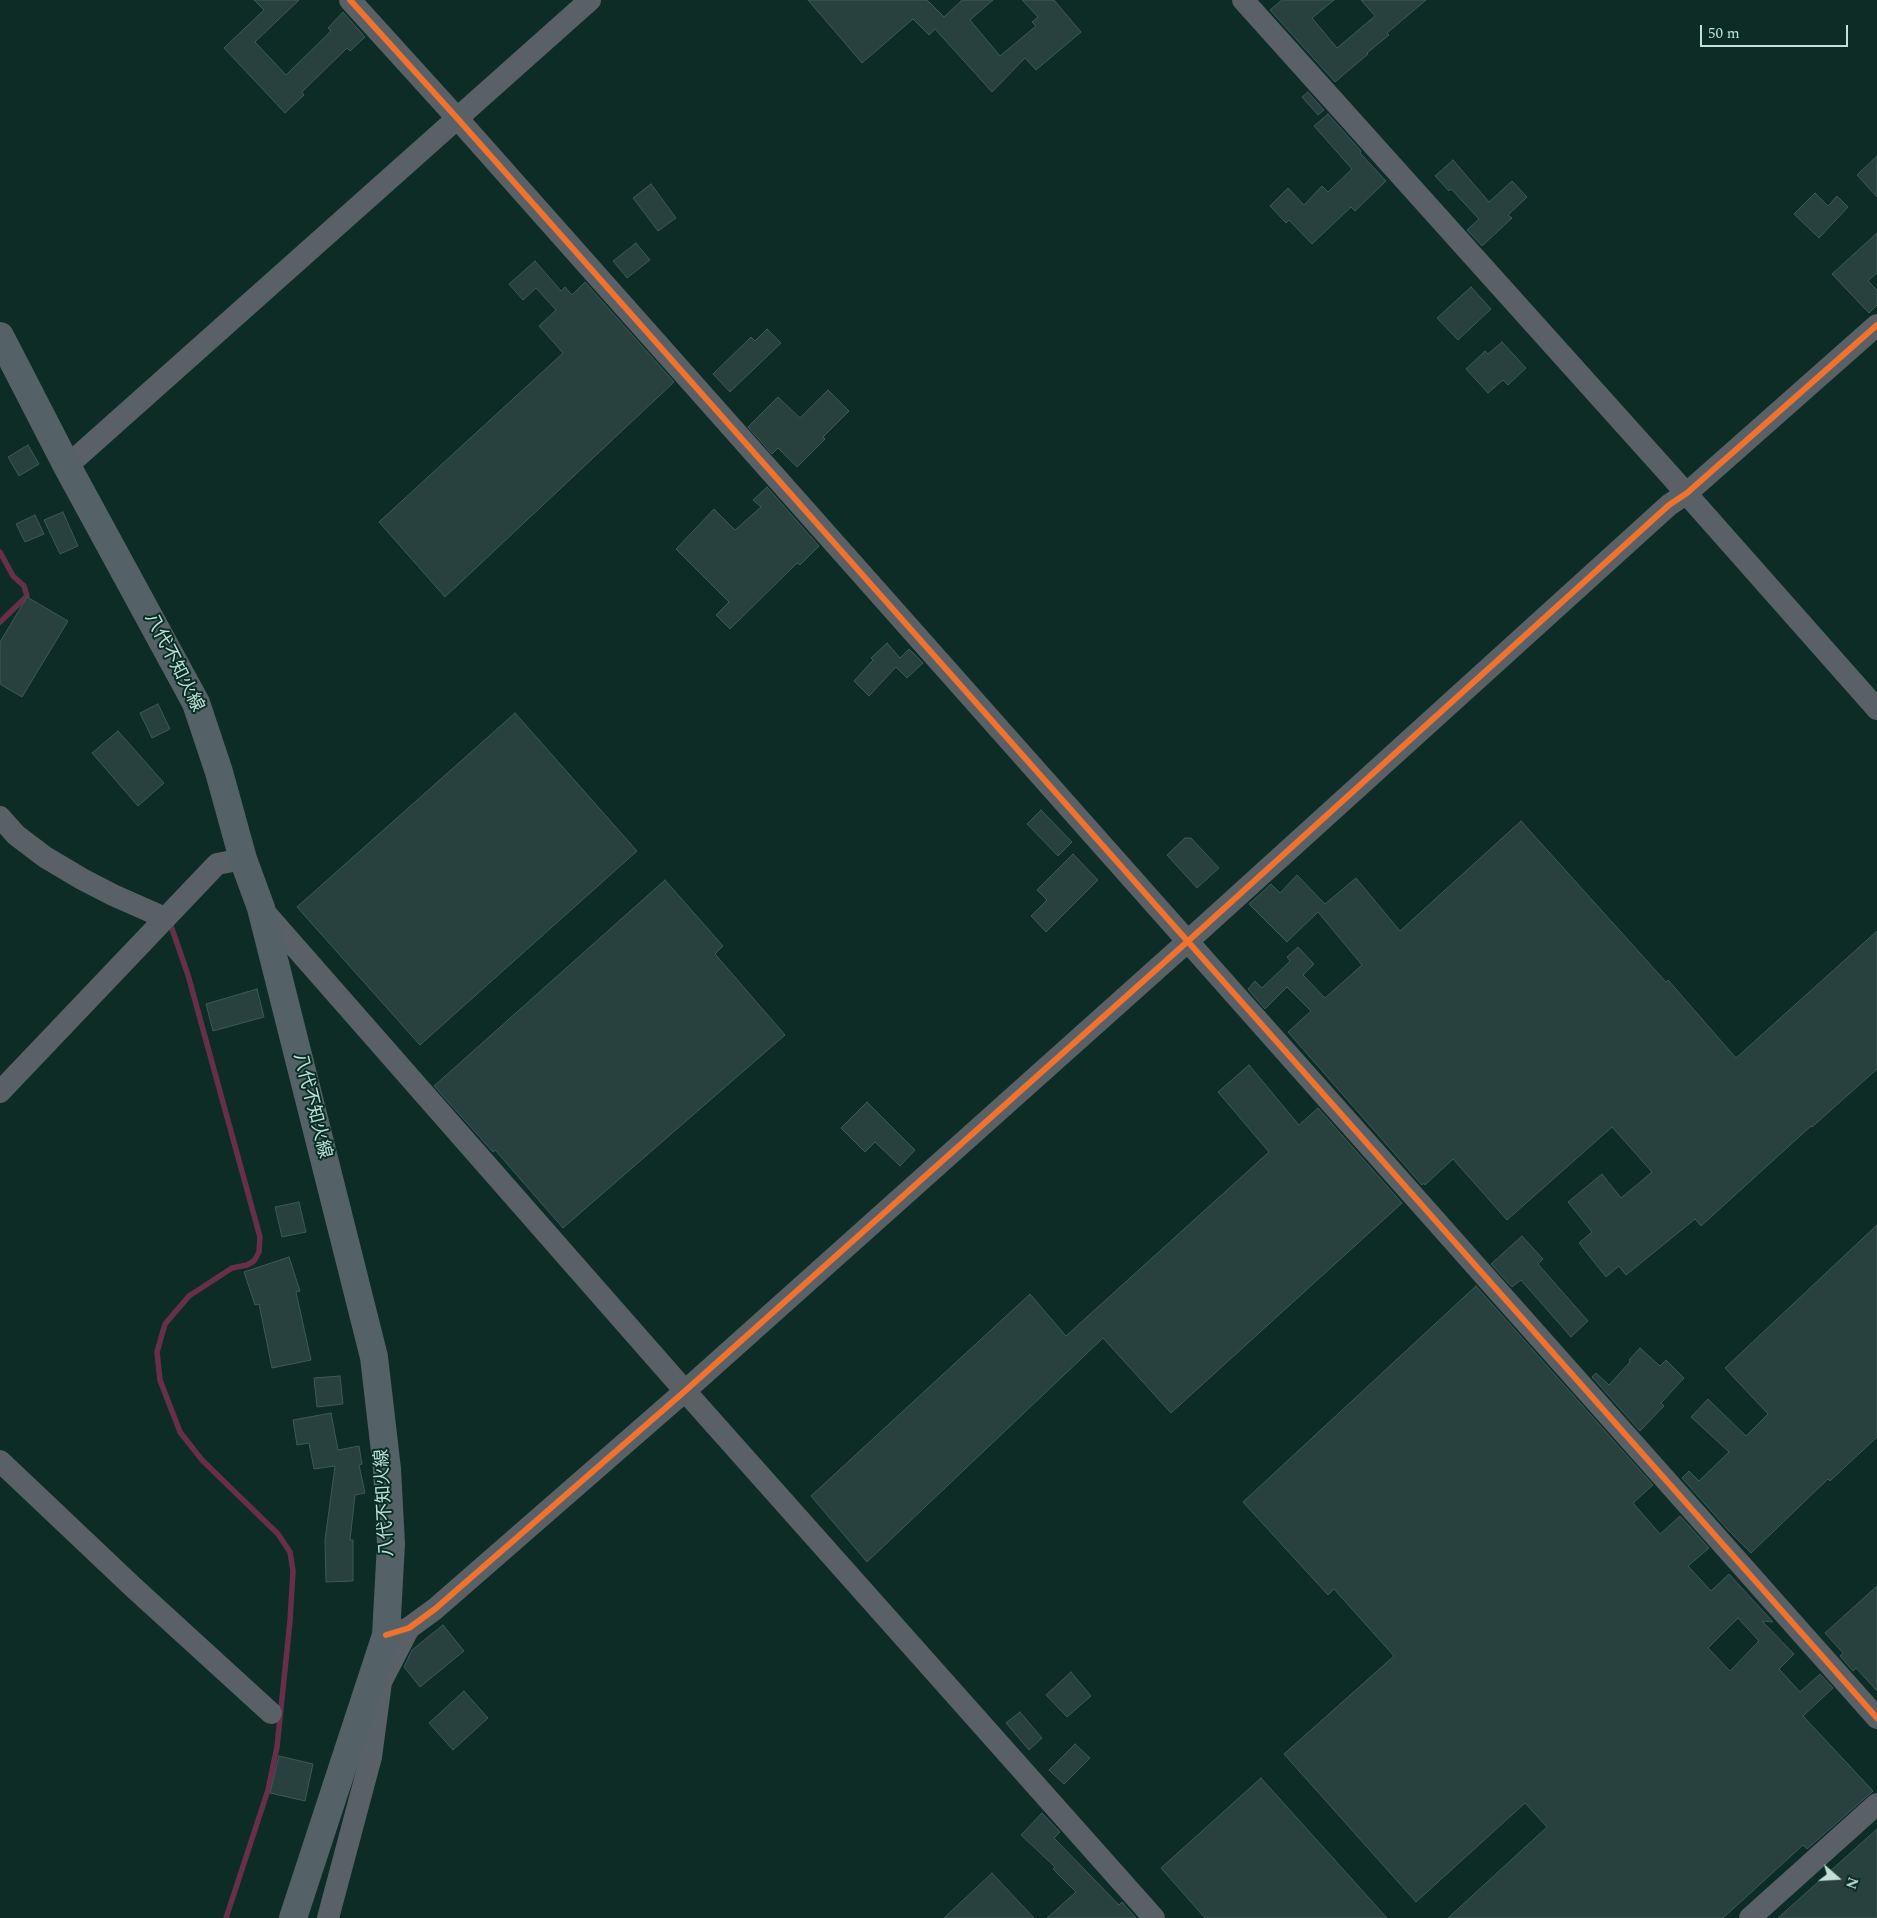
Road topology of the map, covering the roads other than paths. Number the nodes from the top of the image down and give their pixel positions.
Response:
1 (350, 0) edge
2 (590, 0) edge
3 (1243, 0) edge
4 (457, 118) junction
5 (1877, 324) edge
6 (0, 336) edge
7 (68, 466) junction
8 (1686, 494) junction
9 (1877, 709) edge
10 (0, 816) edge
11 (243, 859) junction
12 (261, 908) junction
13 (165, 918) junction
14 (1187, 942) junction
15 (0, 1092) edge
16 (685, 1391) junction
17 (0, 1461) edge
18 (398, 1631) junction
19 (271, 1713) dead end
20 (1877, 1718) edge
21 (1877, 1804) edge
22 (293, 1918) edge
23 (328, 1918) edge
24 (1154, 1918) edge
25 (1750, 1918) edge

1 - 4 street
2 - 4 street
3 - 8 street
4 - 7 street
4 - 14 street
5 - 8 street
6 - 7 main road, 八代不知火線
7 - 11 main road, 八代不知火線
8 - 9 street
8 - 14 street
10 - 13 street
11 - 12 main road, 八代不知火線
11 - 13 street
12 - 16 street
12 - 18 main road, 八代不知火線
13 - 15 street
14 - 16 street
14 - 20 street
16 - 18 street
16 - 24 street
17 - 19 street
18 - 22 main road, 八代不知火線
18 - 23 street
21 - 25 street

